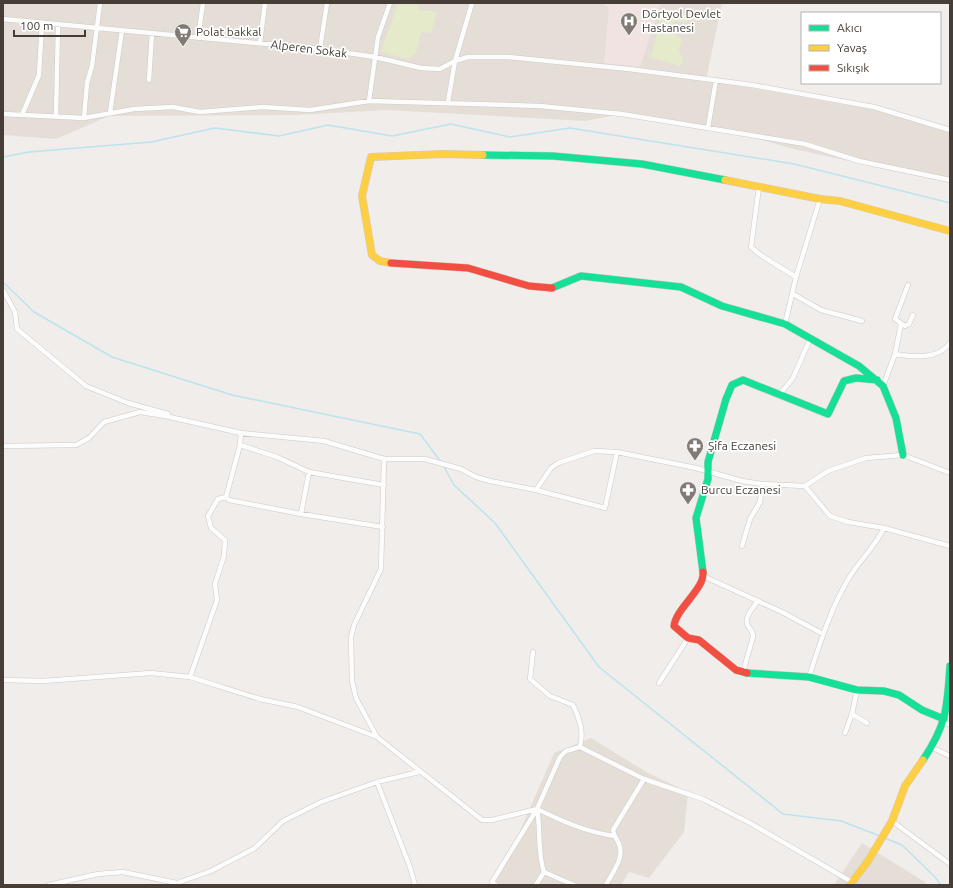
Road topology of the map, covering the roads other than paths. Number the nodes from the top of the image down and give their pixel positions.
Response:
1 (100, 3) edge
2 (203, 3) edge
3 (265, 3) edge
4 (327, 3) edge
5 (390, 3) edge
6 (472, 3) edge
7 (3, 19) edge
8 (42, 24) junction
9 (58, 25) junction
10 (97, 28) junction
11 (122, 30) junction
12 (152, 33) junction
13 (198, 38) junction
14 (260, 43) junction
15 (320, 49) junction
16 (375, 57) junction
17 (455, 61) junction
18 (149, 80) dead end
19 (716, 80) junction
20 (369, 101) junction
21 (448, 102) junction
22 (110, 113) junction
23 (3, 114) edge
24 (22, 115) junction
25 (56, 115) junction
26 (84, 118) junction
27 (708, 128) junction
28 (950, 130) edge
29 (950, 180) edge
30 (759, 187) junction
31 (820, 199) junction
32 (950, 231) edge
33 (796, 277) junction
34 (908, 285) dead end
35 (3, 290) edge
36 (793, 294) junction
37 (913, 315) dead end
38 (862, 320) dead end
39 (785, 324) junction
40 (901, 324) junction
41 (810, 339) junction
42 (950, 343) edge
43 (895, 354) junction
44 (877, 380) junction
45 (883, 386) junction
46 (779, 395) junction
47 (191, 422) junction
48 (241, 433) junction
49 (240, 445) junction
50 (3, 446) edge
51 (617, 452) junction
52 (903, 455) junction
53 (384, 459) junction
54 (707, 471) junction
55 (309, 472) junction
56 (950, 472) edge
57 (762, 484) junction
58 (384, 485) junction
59 (805, 486) junction
60 (536, 490) junction
61 (226, 497) junction
62 (302, 514) junction
63 (383, 527) junction
64 (884, 528) junction
65 (742, 546) dead end
66 (950, 546) edge
67 (703, 576) junction
68 (757, 602) junction
69 (824, 634) junction
70 (688, 638) junction
71 (532, 652) dead end
72 (950, 666) edge
73 (743, 672) junction
74 (190, 677) junction
75 (809, 677) junction
76 (3, 680) edge
77 (659, 682) dead end
78 (857, 690) junction
79 (852, 714) junction
80 (946, 722) edge
81 (867, 723) dead end
82 (845, 733) dead end
83 (377, 737) junction
84 (580, 747) junction
85 (931, 747) junction
86 (950, 756) edge
87 (419, 772) junction
88 (644, 780) junction
89 (377, 782) junction
90 (537, 809) junction
91 (890, 824) junction
92 (614, 836) junction
93 (950, 864) edge
94 (544, 872) junction
95 (853, 884) edge
96 (49, 885) edge
97 (415, 885) edge
98 (496, 885) edge
99 (536, 885) edge
100 (574, 885) edge
101 (606, 885) edge

1 - 10 street
2 - 13 street
3 - 14 street
4 - 15 street
5 - 16 street
6 - 17 street
7 - 8 street, Alperen Sokak
8 - 9 street, Alperen Sokak
8 - 24 street
9 - 10 street, Alperen Sokak
9 - 25 street
10 - 11 street, Alperen Sokak
10 - 26 street
11 - 12 street, Alperen Sokak
11 - 22 street
12 - 13 street, Alperen Sokak
12 - 18 street
13 - 14 street, Alperen Sokak
14 - 15 street, Alperen Sokak
15 - 16 street, Alperen Sokak
16 - 17 street, Alperen Sokak
16 - 20 street
17 - 19 street, Alperen Sokak
17 - 21 street
19 - 27 street
19 - 28 street, Alperen Sokak
20 - 21 street
20 - 22 street
21 - 27 street
22 - 26 street
23 - 24 street
24 - 25 street
25 - 26 street
27 - 29 street
30 - 31 street
30 - 33 street
30 - 39 street
31 - 32 street
31 - 33 street
33 - 36 street
34 - 40 street
35 - 47 street
36 - 38 street
36 - 39 street
37 - 40 street
39 - 41 street
40 - 43 street
41 - 44 street
41 - 46 street
42 - 43 street
43 - 45 street
44 - 45 street
44 - 46 street
45 - 52 street
46 - 54 street
47 - 48 street
47 - 50 street
48 - 49 street
48 - 53 street
49 - 55 street
49 - 61 street
51 - 54 street
51 - 60 street
51 - 60 street
52 - 56 street
52 - 59 street
53 - 58 street
53 - 60 street
54 - 57 street
54 - 67 street
55 - 58 street
55 - 62 street
57 - 59 street
57 - 65 street
58 - 63 street
59 - 64 street
61 - 62 street
61 - 74 street
62 - 63 street
63 - 83 street
64 - 66 street
64 - 69 street
67 - 68 street
67 - 70 street
68 - 69 street
68 - 73 street
69 - 75 street
70 - 73 street
70 - 77 street
71 - 84 street
72 - 80 street
73 - 75 street
74 - 76 street
74 - 83 street
75 - 78 street
78 - 79 street
78 - 80 street
79 - 81 street
79 - 82 street
80 - 85 street
83 - 87 street
84 - 88 street
84 - 90 street
85 - 86 street
85 - 91 street
87 - 89 street
87 - 90 street
88 - 92 street
88 - 95 street
89 - 96 street
89 - 97 street
90 - 92 street
90 - 94 street
90 - 98 street
91 - 93 street
91 - 95 street
92 - 101 street
94 - 99 street
94 - 100 street

